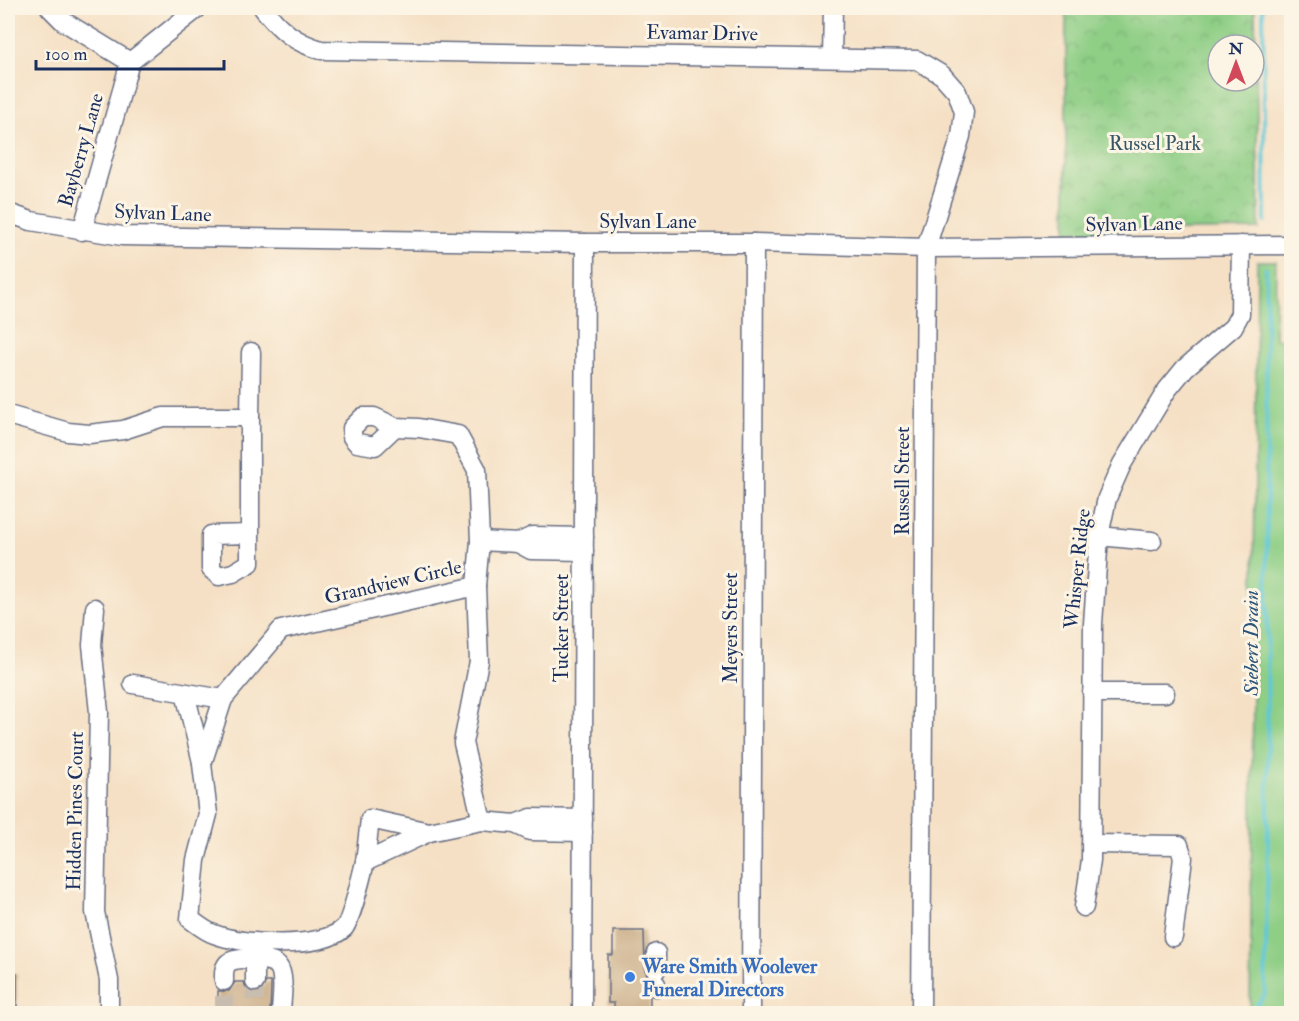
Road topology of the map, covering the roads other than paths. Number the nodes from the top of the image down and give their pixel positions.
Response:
1 (50, 8) edge
2 (198, 8) edge
3 (262, 8) edge
4 (833, 8) edge
5 (832, 57) junction
6 (129, 62) junction
7 (8, 213) edge
8 (82, 231) junction
9 (585, 243) junction
10 (754, 243) junction
11 (1242, 245) junction
12 (1292, 245) edge
13 (926, 248) junction
14 (251, 352) dead end
15 (8, 415) edge
16 (250, 417) junction
17 (395, 427) dead end
18 (250, 534) dead end
19 (1099, 536) junction
20 (480, 541) junction
21 (1152, 541) dead end
22 (584, 544) junction
23 (476, 586) junction
24 (95, 608) dead end
25 (134, 684) dead end
26 (185, 693) junction
27 (1092, 693) junction
28 (1165, 693) dead end
29 (223, 699) junction
30 (202, 764) junction
31 (482, 821) junction
32 (583, 826) junction
33 (429, 832) junction
34 (1091, 844) junction
35 (365, 862) junction
36 (1084, 907) dead end
37 (1173, 937) dead end
38 (255, 959) junction
39 (224, 981) tunnel mouth
40 (255, 982) tunnel mouth
41 (109, 1014) edge
42 (281, 1014) edge
43 (582, 1014) edge
44 (751, 1014) edge
45 (921, 1014) edge

1 - 6 street
2 - 6 street
3 - 5 street, Evamar Drive
4 - 5 street
5 - 13 street, Russell Street
6 - 8 street, Bayberry Lane
7 - 8 street, Sylvan Lane
8 - 9 street, Sylvan Lane
9 - 10 street, Sylvan Lane
9 - 22 street, Tucker Street
10 - 13 street, Sylvan Lane
10 - 44 street, Meyers Street
11 - 12 street, Sylvan Lane
11 - 13 street, Sylvan Lane
11 - 19 street, Whisper Ridge
13 - 45 street, Russell Street
14 - 16 street
15 - 16 street
16 - 18 street
17 - 20 street
19 - 21 street
19 - 27 street, Whisper Ridge
20 - 22 street, Grandview Circle
20 - 23 street
22 - 32 street, Tucker Street
23 - 29 street, Grandview Circle
23 - 31 street, Grandview Circle
24 - 41 street, Hidden Pines Court
25 - 26 street
26 - 29 street
26 - 30 street, Grandview Circle
27 - 28 street
27 - 34 street, Whisper Ridge
29 - 30 street, Grandview Circle
30 - 35 street, Grandview Circle
31 - 32 street
31 - 33 street
32 - 43 street, Tucker Street
33 - 35 street
33 - 35 street
34 - 36 street, Whisper Ridge
34 - 37 street
38 - 39 street
38 - 40 street
38 - 42 street

